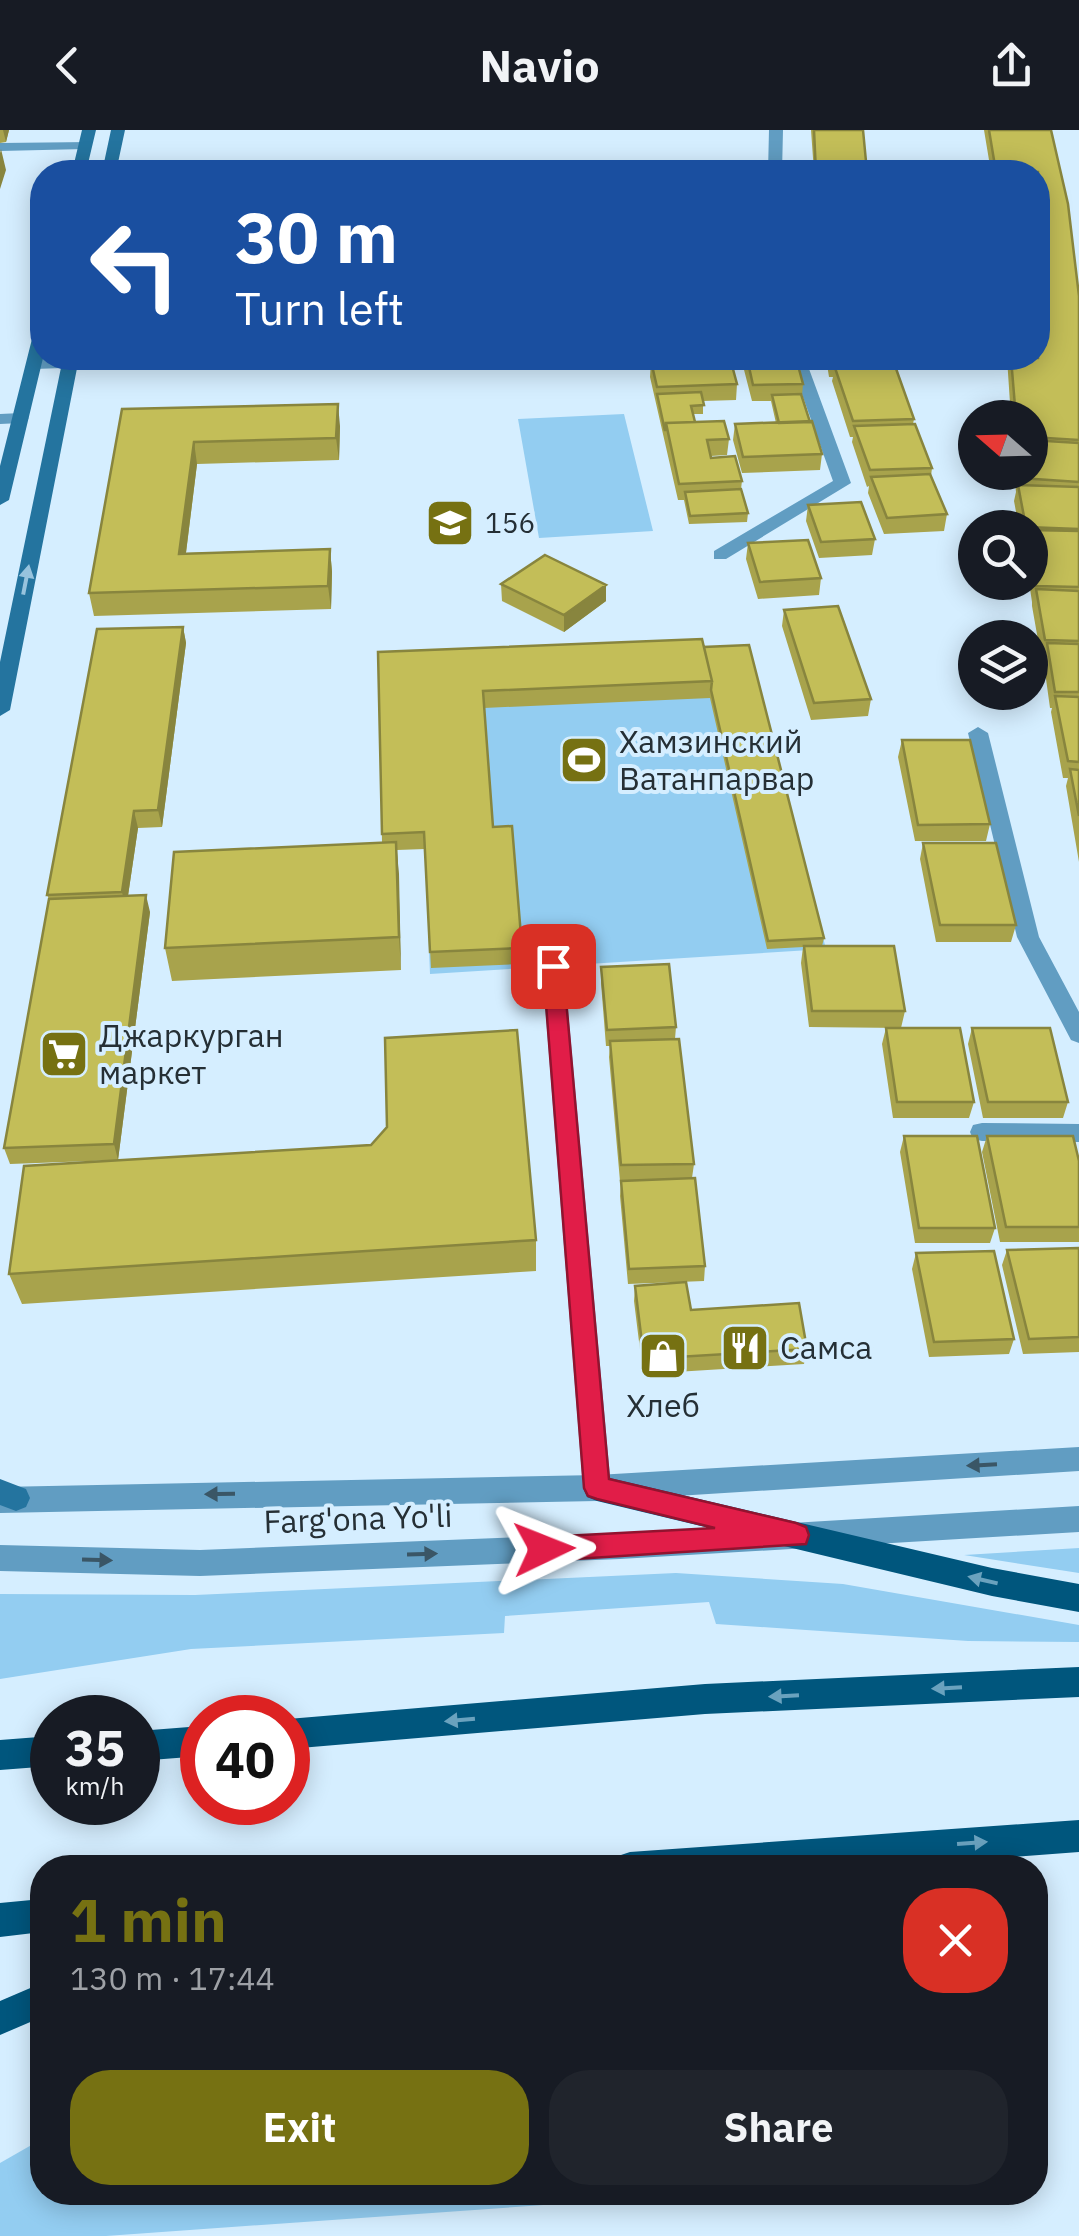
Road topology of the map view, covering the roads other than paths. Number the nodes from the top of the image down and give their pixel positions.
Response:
1 (118, 130) edge
2 (776, 130) edge
3 (87, 137) edge
4 (0, 148) edge
5 (112, 160) edge
6 (775, 160) edge
7 (33, 370) edge
8 (68, 370) edge
9 (801, 370) edge
10 (21, 418) junction
11 (0, 419) edge
12 (0, 500) edge
13 (720, 554) dead end
14 (0, 710) edge
15 (978, 733) dead end
16 (553, 966) dead end
17 (1079, 1034) edge
18 (982, 1132) dead end
19 (1079, 1133) edge
20 (1079, 1459) edge
21 (597, 1488) junction
22 (5, 1497) edge
23 (1079, 1519) edge
24 (796, 1535) junction
25 (0, 1558) edge
26 (1079, 1598) edge
27 (1079, 1682) edge
28 (310, 1732) edge
29 (30, 1753) edge
30 (0, 1755) edge
31 (1079, 1836) edge
32 (812, 1855) edge
33 (30, 1917) edge
34 (0, 1920) edge
35 (30, 2005) edge
36 (0, 2018) edge

1 - 5 main road
2 - 6 street
3 - 4 street
7 - 10 main road
14 -> 8 main road
9 - 13 street
10 - 11 street
10 - 12 main road
15 - 17 street
16 - 21 street
18 - 19 street
20 -> 21 street, Farg'ona Yo'li
21 -> 22 street, Farg'ona Yo'li
21 - 24 main road
23 - 24 street, Farg'ona Yo'li
25 -> 24 street, Farg'ona Yo'li
26 -> 24 main road
27 -> 28 main road
29 - 30 main road
32 -> 31 main road
33 - 34 main road
35 - 36 main road

